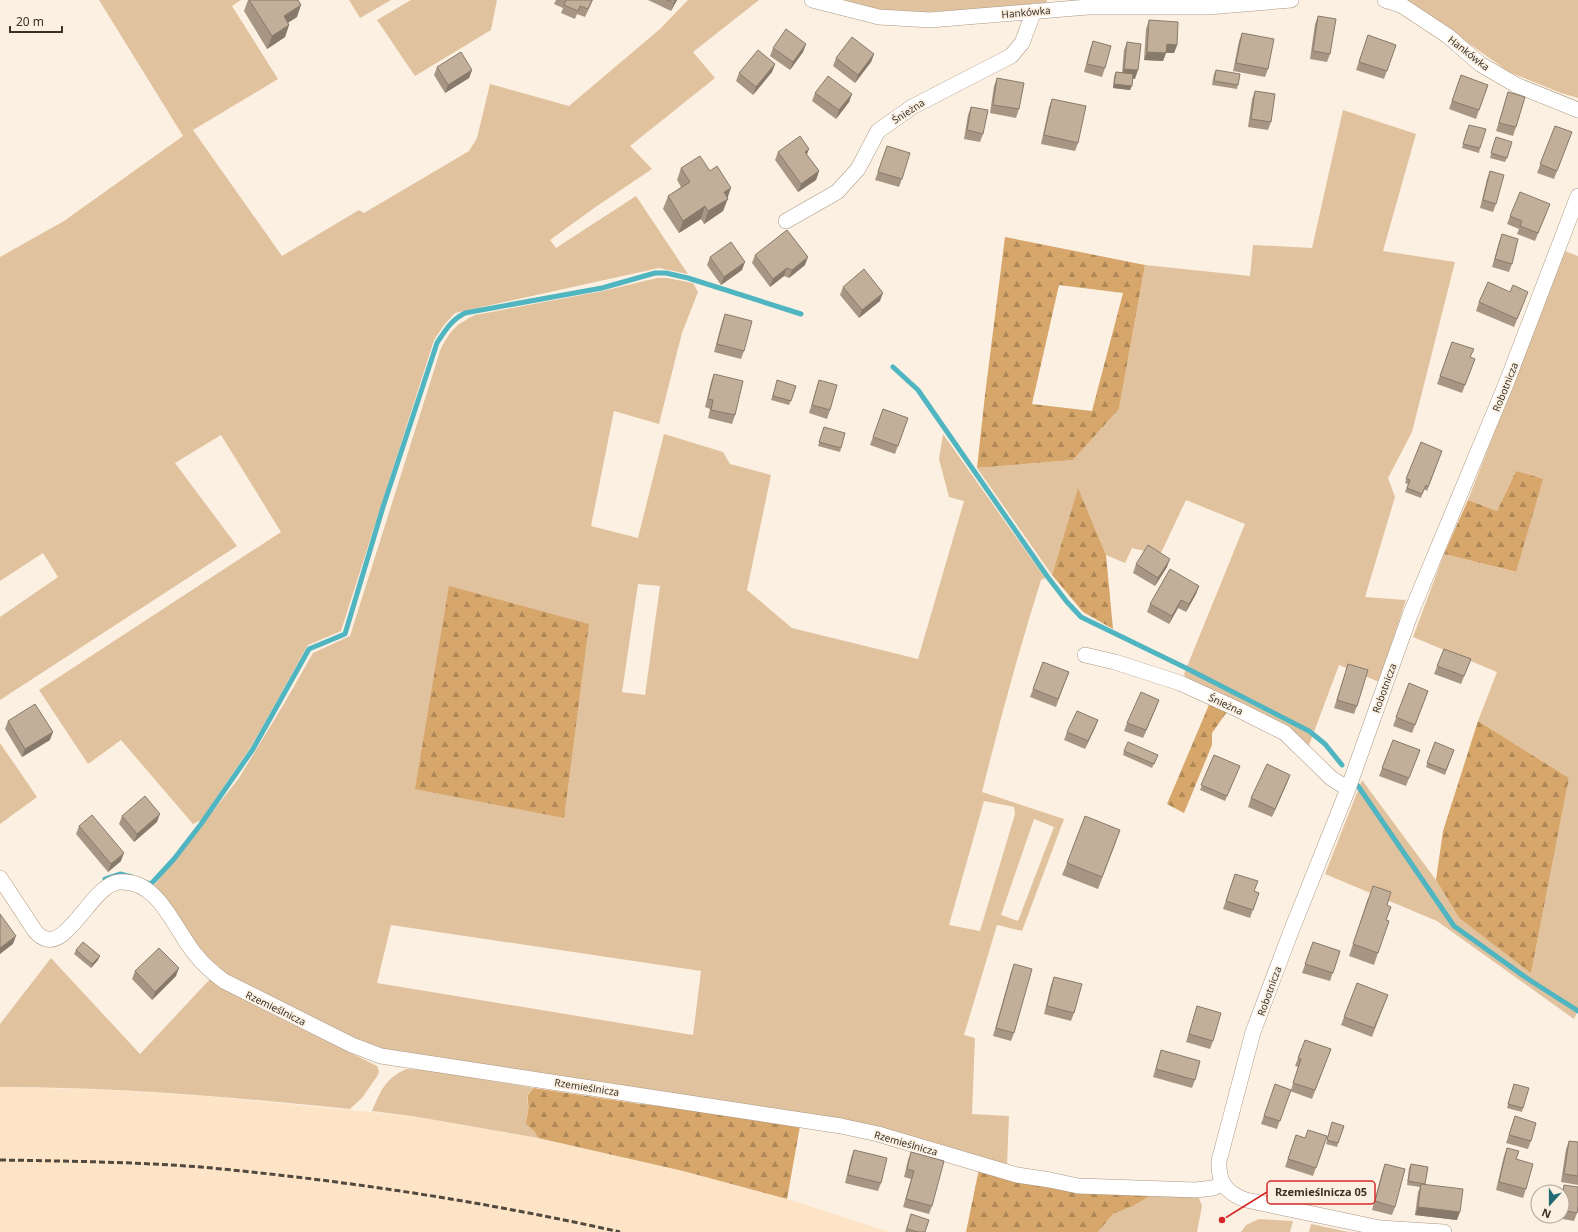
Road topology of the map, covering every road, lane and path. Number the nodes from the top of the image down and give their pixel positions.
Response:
1 (812, 0) edge
2 (1290, 0) edge
3 (1385, 0) edge
4 (1034, 11) junction
5 (1578, 110) edge
6 (1578, 196) edge
7 (786, 221) dead end
8 (1084, 655) dead end
9 (1348, 789) junction
10 (0, 878) edge
11 (1224, 1185) junction
12 (1444, 1232) edge

1 - 4 street, Hankówka
2 - 4 street, Hankówka
3 - 5 street, Hankówka
4 - 7 street, Śnieżna
6 - 9 street, Robotnicza
8 - 9 street, Śnieżna
9 - 11 street, Robotnicza
10 - 11 street, Rzemieślnicza
11 - 12 street

